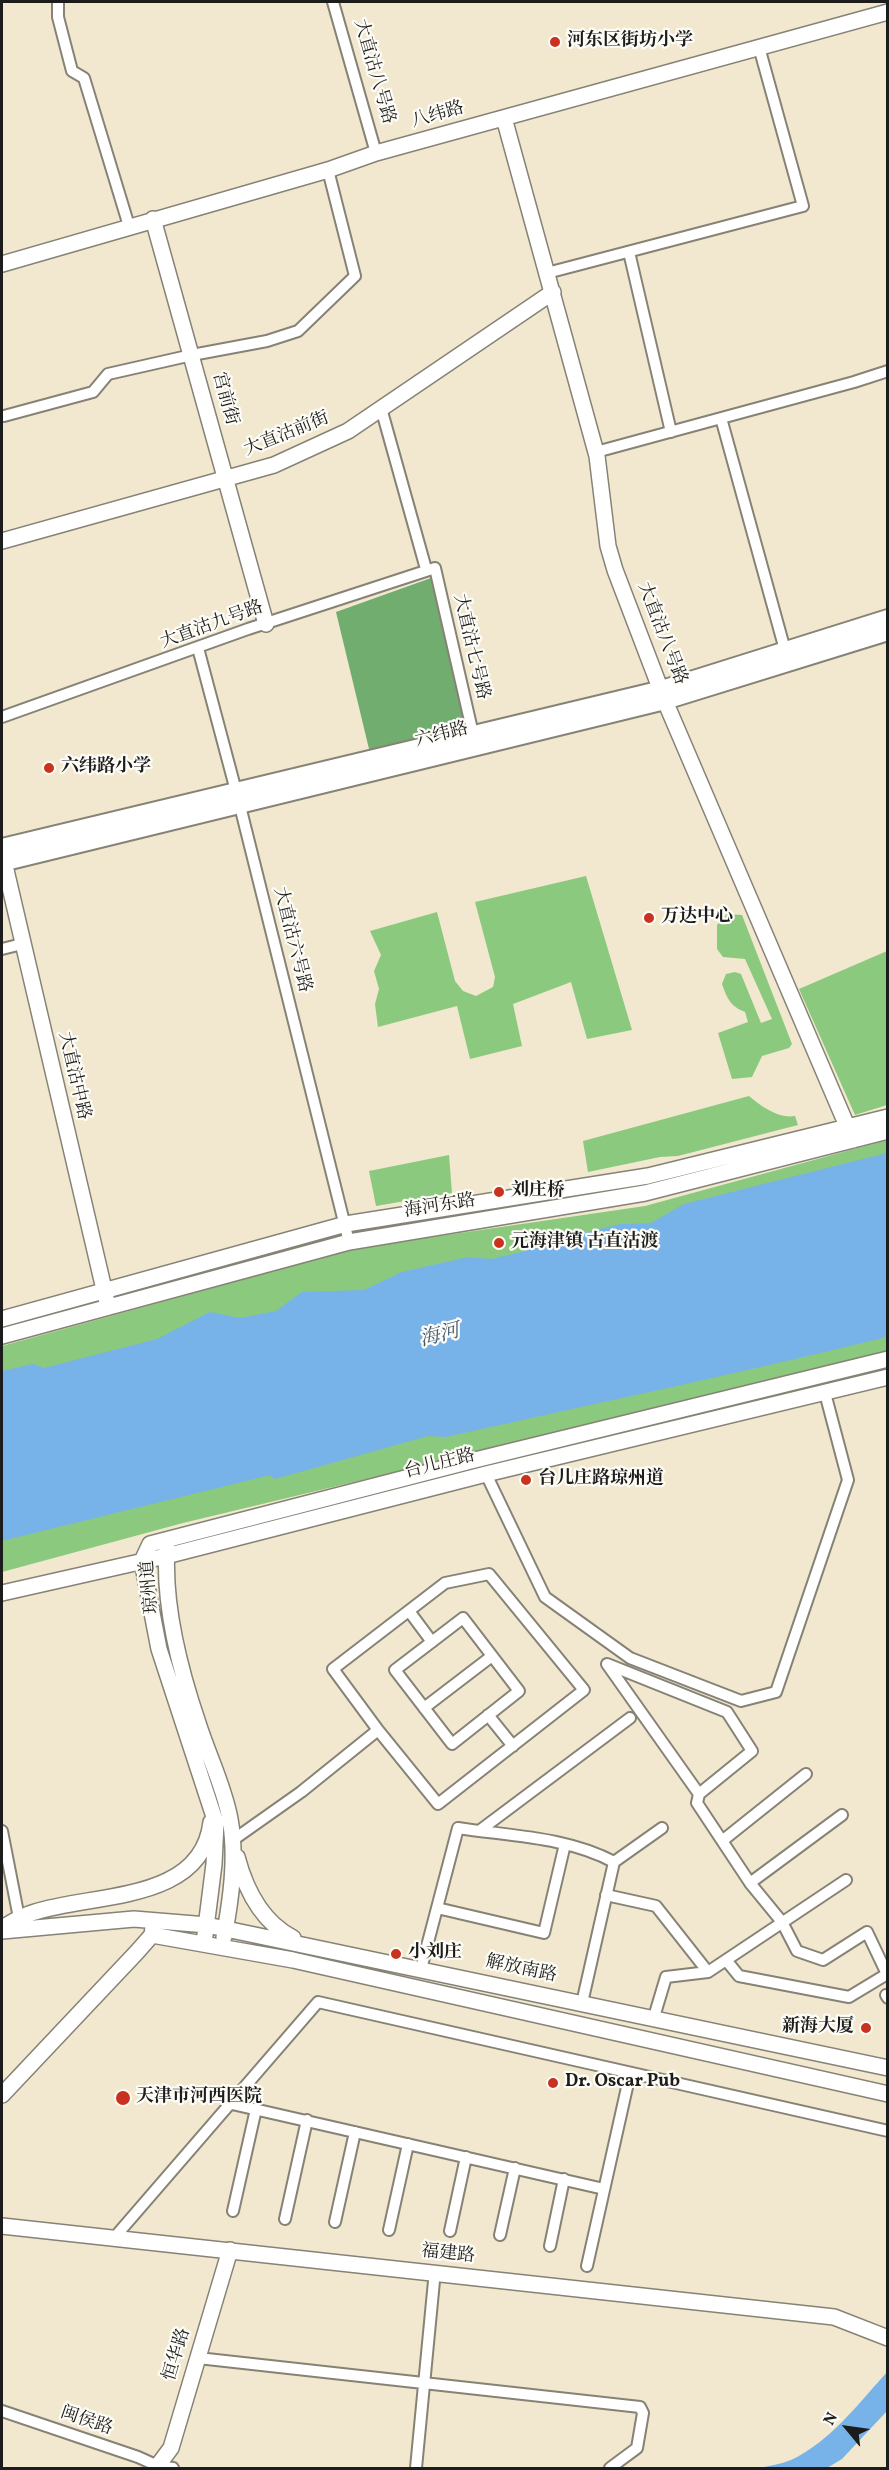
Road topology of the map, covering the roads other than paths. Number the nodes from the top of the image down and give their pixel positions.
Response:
1 (58, 2) edge
2 (333, 2) edge
3 (888, 12) edge
4 (759, 47) junction
5 (504, 118) junction
6 (376, 153) junction
7 (328, 170) junction
8 (153, 219) junction
9 (129, 226) junction
10 (629, 252) junction
11 (2, 264) edge
12 (547, 273) junction
13 (553, 292) junction
14 (192, 354) junction
15 (888, 371) edge
16 (381, 408) junction
17 (4, 416) dead end
18 (721, 418) junction
19 (671, 432) junction
20 (596, 452) junction
21 (225, 479) junction
22 (2, 541) edge
23 (430, 569) junction
24 (888, 618) edge
25 (266, 624) junction
26 (888, 632) edge
27 (198, 648) junction
28 (785, 650) junction
29 (664, 695) junction
30 (2, 717) edge
31 (473, 734) junction
32 (238, 798) junction
33 (2, 856) edge
34 (2, 883) edge
35 (13, 946) edge
36 (888, 1117) edge
37 (888, 1131) edge
38 (851, 1134) junction
39 (346, 1224) junction
40 (349, 1242) junction
41 (100, 1293) junction
42 (104, 1309) junction
43 (2, 1319) edge
44 (2, 1336) edge
45 (888, 1359) edge
46 (888, 1377) edge
47 (825, 1393) junction
48 (486, 1474) junction
49 (168, 1538) junction
50 (166, 1556) junction
51 (142, 1561) junction
52 (2, 1593) edge
53 (409, 1611) junction
54 (432, 1642) junction
55 (492, 1656) junction
56 (424, 1708) junction
57 (488, 1715) junction
58 (630, 1718) dead end
59 (378, 1730) junction
60 (513, 1746) junction
61 (806, 1774) dead end
62 (699, 1794) junction
63 (212, 1807) junction
64 (842, 1815) dead end
65 (662, 1828) dead end
66 (2, 1831) edge
67 (479, 1831) junction
68 (233, 1840) junction
69 (722, 1841) junction
70 (565, 1844) junction
71 (614, 1862) junction
72 (846, 1880) dead end
73 (750, 1883) junction
74 (606, 1896) junction
75 (436, 1908) junction
76 (19, 1918) junction
77 (154, 1918) junction
78 (782, 1922) junction
79 (207, 1925) junction
80 (226, 1928) junction
81 (2, 1930) edge
82 (152, 1935) junction
83 (204, 1943) junction
84 (304, 1944) junction
85 (222, 1946) junction
86 (726, 1960) junction
87 (421, 1969) junction
88 (708, 1972) junction
89 (582, 2003) junction
90 (654, 2017) junction
91 (888, 2068) edge
92 (630, 2074) junction
93 (888, 2094) edge
94 (2, 2096) edge
95 (232, 2104) junction
96 (255, 2109) junction
97 (307, 2120) junction
98 (888, 2131) edge
99 (355, 2132) junction
100 (408, 2144) junction
101 (466, 2157) junction
102 (515, 2168) junction
103 (564, 2179) junction
104 (604, 2188) junction
105 (234, 2211) dead end
106 (285, 2219) dead end
107 (335, 2222) dead end
108 (2, 2226) edge
109 (389, 2230) dead end
110 (450, 2231) dead end
111 (500, 2235) dead end
112 (114, 2238) junction
113 (550, 2246) dead end
114 (230, 2250) junction
115 (586, 2266) dead end
116 (434, 2281) dead end
117 (888, 2338) edge
118 (198, 2358) junction
119 (424, 2383) junction
120 (2, 2411) edge
121 (163, 2468) edge
122 (416, 2469) edge
123 (610, 2469) edge

1 - 9 street
2 - 6 street, 大直沽八号路
3 - 4 street, 八纬路
4 - 5 street, 八纬路
4 - 10 street
5 - 6 street, 八纬路
5 - 12 street, 大直沽八号路
6 - 7 street, 八纬路
7 - 8 street, 八纬路
7 - 14 street
8 - 9 street, 八纬路
8 - 14 street, 宫前街
9 - 11 street, 八纬路
10 - 12 street
10 - 19 street
12 - 13 street, 大直沽八号路
13 - 16 street, 大直沽前街
13 - 20 street, 大直沽八号路
14 - 17 street
14 - 21 street, 宫前街
15 - 18 street
16 - 21 street, 大直沽前街
16 - 23 street, 大直沽七号路
18 - 19 street
18 - 28 street
19 - 20 street
20 - 29 street, 大直沽八号路
21 - 22 street, 大直沽前街
21 - 25 street, 宫前街
23 - 25 street, 大直沽九号路
23 - 31 street, 大直沽七号路
24 - 28 main road, 六纬路
25 - 27 street, 大直沽九号路
26 - 29 main road, 六纬路
27 - 30 street, 大直沽九号路
27 - 32 street, 大直沽六号路
28 - 29 main road, 六纬路
29 - 31 main road, 六纬路
29 - 32 main road, 六纬路
29 - 38 street, 大直沽八号路
31 - 32 main road, 六纬路
32 - 33 main road, 六纬路
32 - 39 street, 大直沽六号路
33 - 35 street, 大直沽中路
34 - 35 street, 大直沽中路
35 - 41 street, 大直沽中路
36 - 38 street, 海河东路
37 - 38 street, 海河东路
38 - 39 street, 海河东路
38 - 40 street, 海河东路
39 - 40 street, 大直沽六号路
39 - 41 street, 海河东路
40 - 42 street, 海河东路
41 - 42 street, 大直沽中路
41 - 43 street, 海河东路
42 - 44 street, 海河东路
45 - 49 street, 台儿庄路
46 - 47 street, 台儿庄路
47 - 48 street, 台儿庄路
47 - 48 street
48 - 50 street, 台儿庄路
49 - 50 street, 琼州道
49 - 51 street, 琼州道
50 - 51 street, 台儿庄路
50 - 68 street, 琼州道
51 - 52 street, 台儿庄路
51 - 63 street, 琼州道
53 - 54 street
53 - 59 street
53 - 60 street
54 - 55 street
54 - 56 street
55 - 56 street
55 - 57 street
56 - 57 street
57 - 60 street
58 - 67 street
59 - 60 street
59 - 68 street
61 - 69 street
62 - 62 street
62 - 69 street
63 - 76 street
63 - 79 street, 琼州道
64 - 73 street
65 - 71 street
66 - 76 street
67 - 70 street
67 - 75 street
68 - 80 street, 琼州道
68 - 84 street
69 - 73 street
70 - 71 street
70 - 75 street
71 - 74 street
72 - 78 street
73 - 78 street
74 - 88 street
74 - 89 street
75 - 87 street
76 - 81 street
77 - 79 street, 解放南路
77 - 81 street, 解放南路
77 - 82 street
78 - 86 street
78 - 86 street
79 - 80 street, 解放南路
79 - 83 street, 琼州道
80 - 84 street, 解放南路
80 - 85 street, 琼州道
82 - 83 street
82 - 94 street
83 - 85 street
84 - 87 street, 解放南路
85 - 93 street
86 - 88 street
87 - 89 street, 解放南路
88 - 90 street
89 - 90 street, 解放南路
90 - 91 street, 解放南路
92 - 95 street
92 - 98 street
92 - 104 street
95 - 96 street
95 - 112 street
96 - 97 street
96 - 105 street
97 - 99 street
97 - 106 street
99 - 100 street
99 - 107 street
100 - 101 street
100 - 109 street
101 - 102 street
101 - 110 street
102 - 103 street
102 - 111 street
103 - 104 street
103 - 113 street
104 - 115 street
108 - 112 street, 福建路
112 - 114 street, 福建路
114 - 117 street, 福建路
114 - 118 street, 恒华路
116 - 119 street
118 - 119 street
118 - 121 street, 恒华路
119 - 122 street
119 - 123 street
120 - 121 street, 闽侯路

